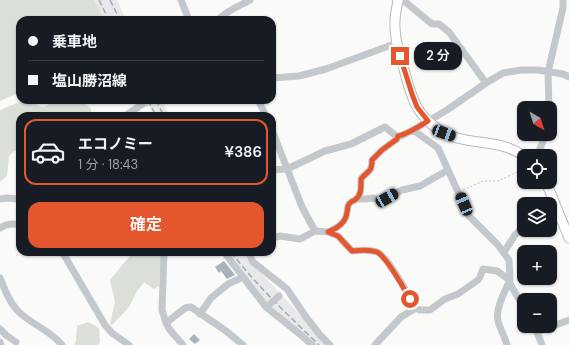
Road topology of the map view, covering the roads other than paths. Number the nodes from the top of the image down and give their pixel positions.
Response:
1 (181, 0) edge
2 (250, 0) edge
3 (398, 0) edge
4 (403, 0) edge
5 (562, 0) edge
6 (187, 16) edge
7 (221, 16) edge
8 (397, 43) junction
9 (548, 72) junction
10 (569, 77) edge
11 (276, 78) edge
12 (486, 83) junction
13 (549, 101) edge
14 (141, 105) tunnel mouth
15 (131, 112) edge
16 (428, 121) junction
17 (414, 130) junction
18 (398, 136) junction
19 (276, 140) edge
20 (517, 152) edge
21 (287, 169) junction
22 (276, 170) edge
23 (448, 170) junction
24 (0, 199) edge
25 (16, 199) edge
26 (356, 199) junction
27 (557, 217) edge
28 (16, 224) edge
29 (0, 228) edge
30 (315, 231) junction
31 (328, 232) junction
32 (517, 234) edge
33 (276, 237) edge
34 (569, 238) edge
35 (504, 252) junction
36 (65, 256) edge
37 (164, 256) edge
38 (227, 256) edge
39 (250, 256) edge
40 (243, 277) junction
41 (0, 278) edge
42 (509, 281) junction
43 (287, 289) junction
44 (517, 295) edge
45 (268, 306) junction
46 (416, 308) junction
47 (200, 314) junction
48 (569, 320) edge
49 (166, 323) junction
50 (557, 323) edge
51 (0, 329) edge
52 (538, 333) edge
53 (16, 342) dead end
54 (62, 345) edge
55 (129, 345) edge
56 (183, 345) edge
57 (243, 345) edge
58 (312, 345) edge
59 (330, 345) edge
60 (376, 345) edge
61 (507, 345) edge
62 (542, 345) edge

1 - 6 street
2 - 7 street
3 - 8 main road
4 - 12 street
5 - 9 street
8 - 11 street
8 - 16 main road
9 - 10 street
9 - 12 street
9 - 13 street
12 - 16 street
14 - 15 street
16 - 17 street
16 - 20 main road
17 - 18 street
17 - 23 street
18 - 21 street
18 - 26 street
19 - 21 street
21 - 22 street
21 - 30 street
23 - 26 street
23 - 35 street
24 - 25 street
26 - 31 street
27 - 34 main road
28 - 29 street
30 - 31 street
30 - 33 street
31 - 46 street
32 - 35 street
35 - 42 street
36 - 55 street
37 - 49 street
38 - 40 street
39 - 43 street
40 - 45 street
40 - 47 street
41 - 54 street
42 - 44 street
42 - 46 street
42 - 61 street
43 - 45 street, bridge
43 - 59 street
45 - 58 street
46 - 60 street
47 - 49 street
47 - 57 street
48 - 50 street
49 - 56 street
51 - 53 street
52 - 62 street

